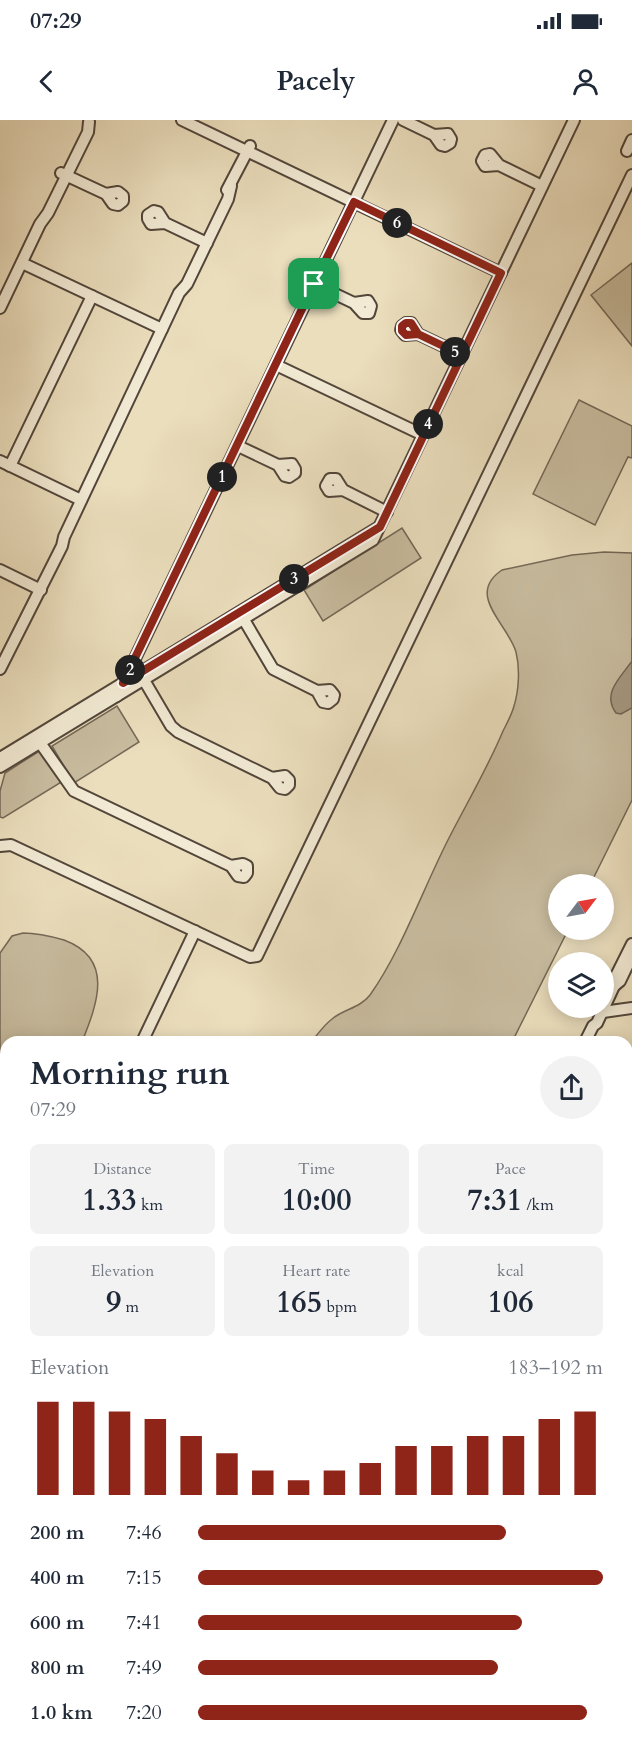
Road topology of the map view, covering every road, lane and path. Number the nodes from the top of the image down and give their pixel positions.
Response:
1 (182, 120) edge
2 (197, 120) edge
3 (393, 120) edge
4 (403, 120) edge
5 (574, 120) edge
6 (89, 121) edge
7 (434, 135) dead end
8 (249, 149) junction
9 (499, 165) dead end
10 (64, 174) junction
11 (632, 175) edge
12 (542, 186) junction
13 (106, 194) dead end
14 (355, 200) junction
15 (165, 223) dead end
16 (204, 242) junction
17 (22, 262) junction
18 (502, 270) junction
19 (314, 284) junction
20 (92, 296) junction
21 (354, 303) dead end
22 (0, 308) edge
23 (162, 329) junction
24 (418, 334) dead end
25 (462, 355) junction
26 (276, 365) junction
27 (423, 435) junction
28 (238, 446) junction
29 (5, 464) edge
30 (278, 465) dead end
31 (343, 490) dead end
32 (81, 500) junction
33 (387, 512) junction
34 (0, 570) edge
35 (38, 589) junction
36 (242, 615) junction
37 (0, 669) edge
38 (139, 673) junction
39 (123, 683) junction
40 (317, 691) dead end
41 (117, 696) junction
42 (38, 740) junction
43 (0, 758) edge
44 (0, 767) edge
45 (272, 778) dead end
46 (0, 846) edge
47 (231, 866) dead end
48 (195, 931) junction
49 (632, 944) edge
50 (632, 956) edge
51 (614, 986) joint
52 (632, 1008) edge
53 (614, 1010) edge
54 (600, 1018) edge
55 (597, 1023) junction
56 (145, 1036) edge
57 (588, 1036) edge
58 (594, 1036) edge

1 - 8 street
2 - 8 street
3 - 14 street
4 - 7 street
5 - 12 street
6 - 10 street
8 - 14 street
8 - 16 street
9 - 12 street
10 - 13 street
10 - 17 street
11 - 48 street
12 - 18 street
14 - 18 street
14 - 19 street
15 - 16 street
16 - 23 street
17 - 20 street
17 - 22 street
18 - 25 street
19 - 21 street
19 - 26 street
20 - 23 street
20 - 29 street
23 - 32 street
24 - 25 street
25 - 27 street
26 - 27 street
26 - 28 street
27 - 33 street
28 - 30 street
28 - 38 street
29 - 32 street
31 - 33 street
32 - 35 street
33 - 36 street
34 - 35 street
35 - 37 street
36 - 38 street
36 - 40 street
38 - 39 street
38 - 41 street
38 - 45 street
39 - 41 street
39 - 42 street
41 - 42 street
42 - 43 street
42 - 44 street
42 - 47 street
46 - 48 street
48 - 56 street
49 - 51 street
50 - 51 street
52 - 53 street
54 - 55 street
55 - 57 street
55 - 58 street

